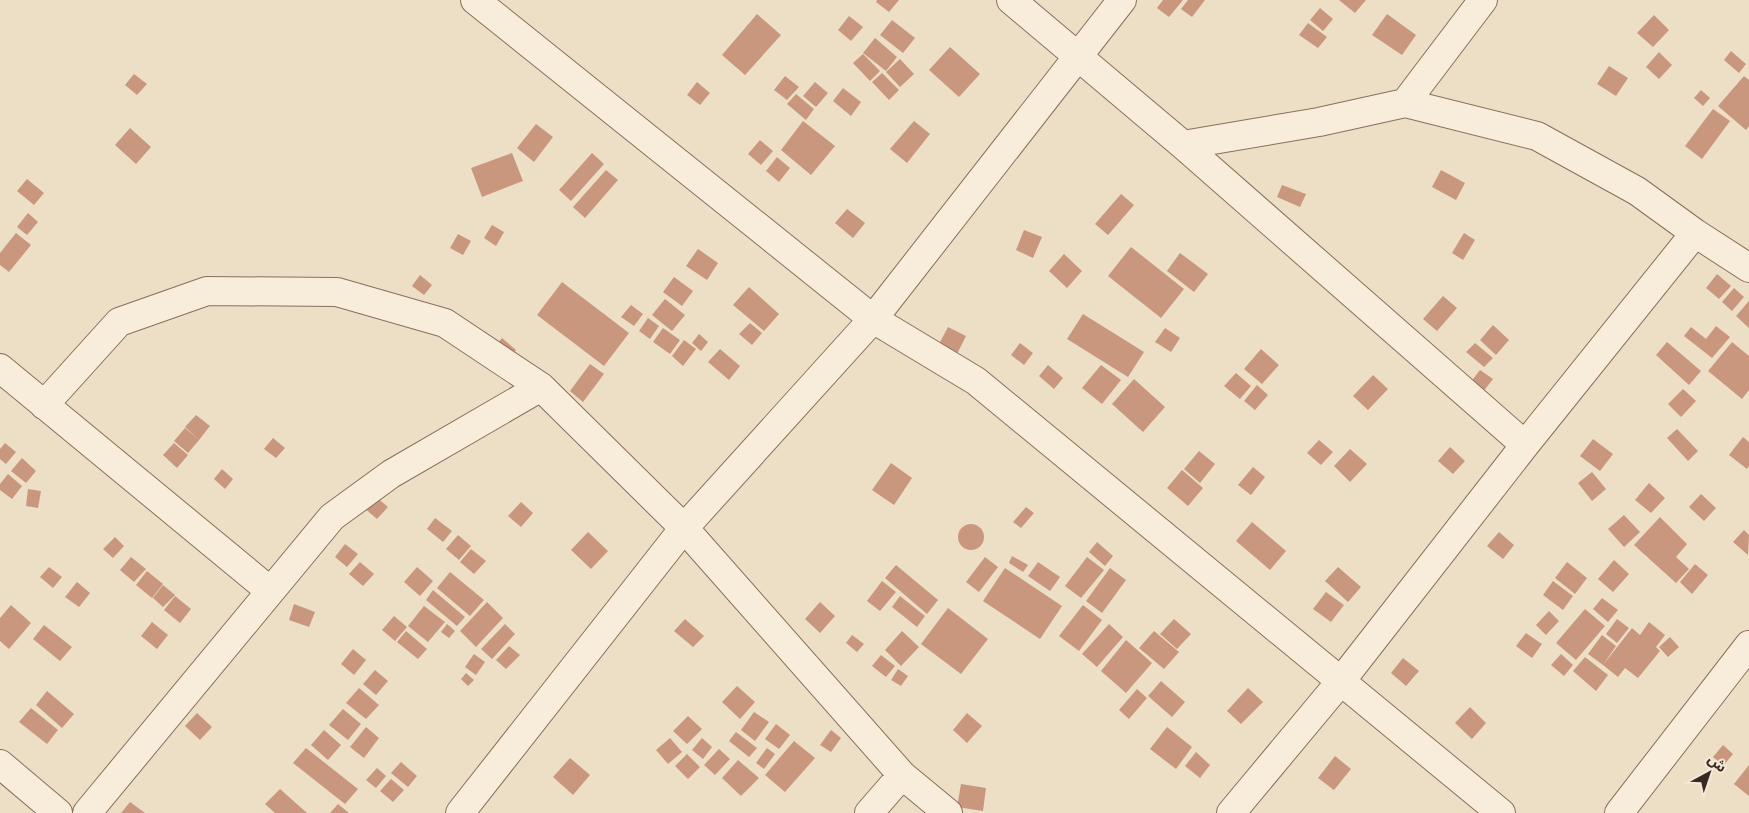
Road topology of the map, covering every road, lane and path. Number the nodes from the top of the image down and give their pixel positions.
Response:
1 (475, 0) edge
2 (1011, 0) edge
3 (1122, 0) edge
4 (1483, 0) edge
5 (1078, 56) junction
6 (1405, 103) junction
7 (1183, 146) junction
8 (1695, 233) junction
9 (1749, 268) edge
10 (873, 319) junction
11 (0, 368) edge
12 (541, 387) junction
13 (44, 404) junction
14 (1525, 445) junction
15 (684, 528) junction
16 (269, 590) junction
17 (1749, 645) edge
18 (1341, 681) junction
19 (0, 764) edge
20 (902, 774) junction
21 (58, 813) edge
22 (86, 813) edge
23 (460, 813) edge
24 (869, 813) edge
25 (948, 813) edge
26 (1231, 813) edge
27 (1500, 813) edge
28 (1620, 813) edge

1 - 10 street
2 - 5 street
3 - 5 street
4 - 6 street
5 - 7 street
5 - 10 street
6 - 7 street
6 - 8 street
7 - 14 street
8 - 9 street
8 - 14 street
10 - 15 street
10 - 18 street
11 - 13 street
12 - 13 street
12 - 15 street
12 - 16 street
13 - 16 street
14 - 18 street
15 - 20 street
15 - 23 street
16 - 22 street
17 - 28 street
18 - 26 street
18 - 27 street
19 - 21 street
20 - 24 street
20 - 25 street

